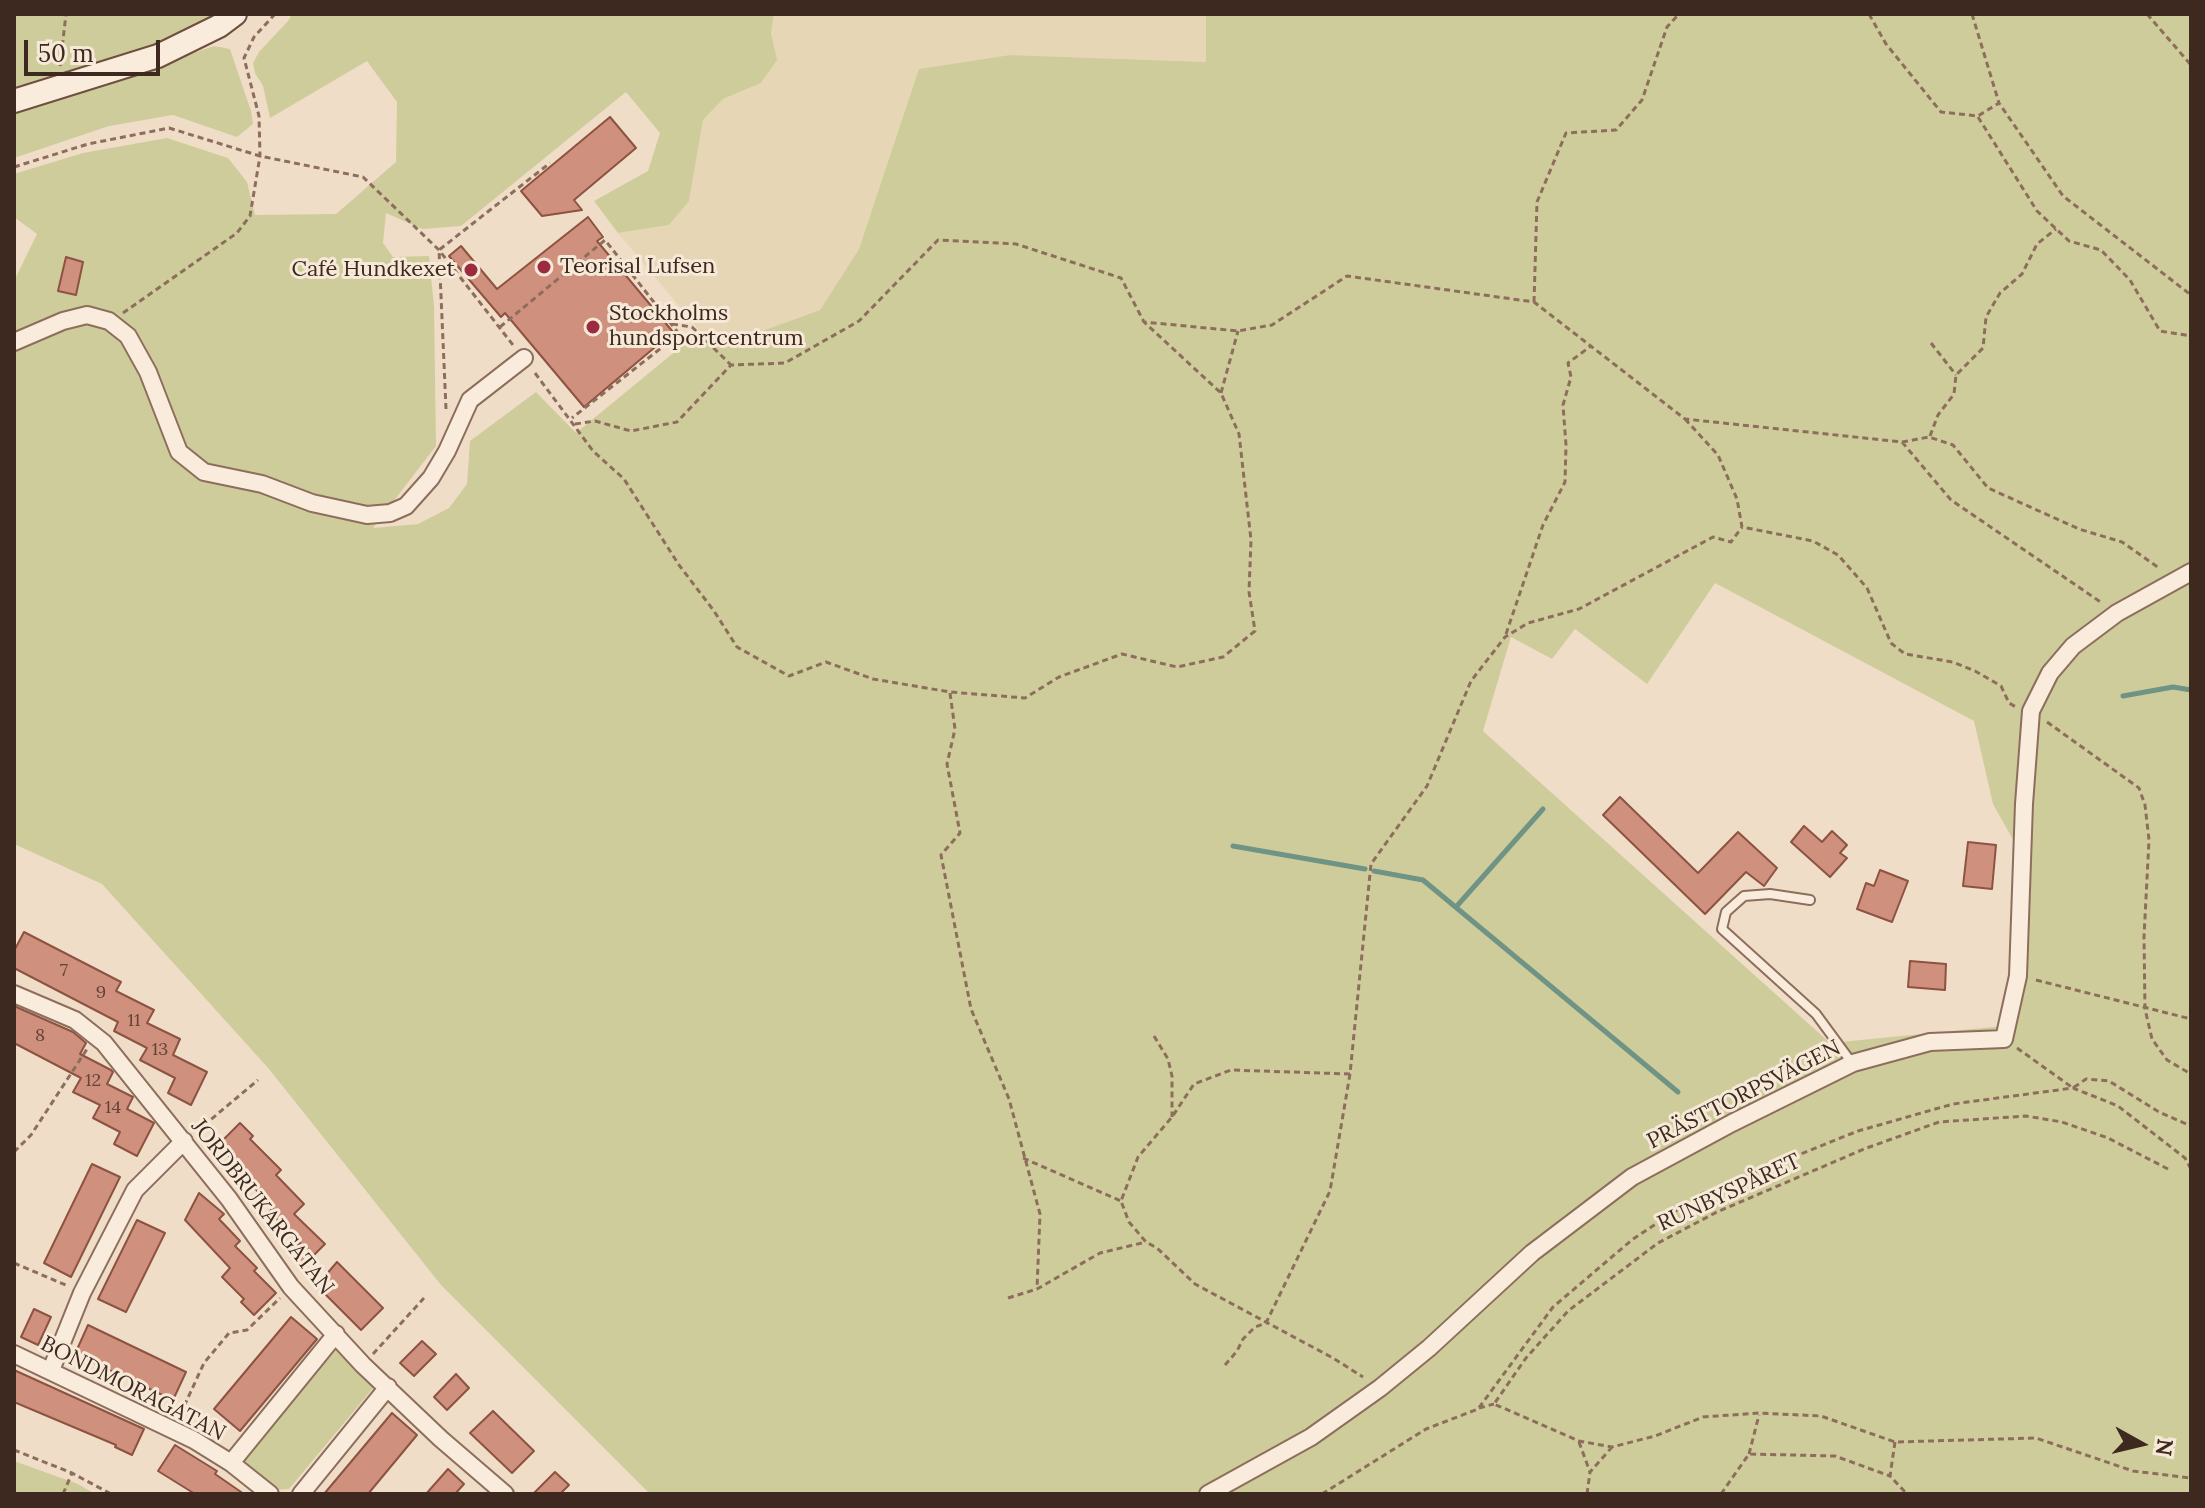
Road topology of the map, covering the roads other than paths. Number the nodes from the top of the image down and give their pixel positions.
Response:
1 (235, 14) edge
2 (14, 101) edge
3 (14, 342) edge
4 (524, 358) road end
5 (2191, 572) edge
6 (1810, 900) dead end
7 (14, 994) edge
8 (1853, 1063) junction
9 (184, 1141) junction
10 (336, 1334) junction
11 (14, 1354) edge
12 (51, 1370) junction
13 (388, 1387) junction
14 (231, 1463) junction
15 (270, 1494) edge
16 (301, 1494) edge
17 (505, 1494) edge
18 (1208, 1494) edge

1 - 2 street
3 - 4 street
5 - 8 street, PRÄSTTORPSVÄGEN
6 - 8 lane
7 - 9 street, JORDBRUKARGATAN
8 - 18 street, PRÄSTTORPSVÄGEN
9 - 10 street, JORDBRUKARGATAN
9 - 12 street
10 - 13 street, JORDBRUKARGATAN
10 - 14 street
11 - 12 street, BONDMORAGATAN
12 - 14 street, BONDMORAGATAN
13 - 16 street
13 - 17 street, JORDBRUKARGATAN
14 - 15 street, BONDMORAGATAN

